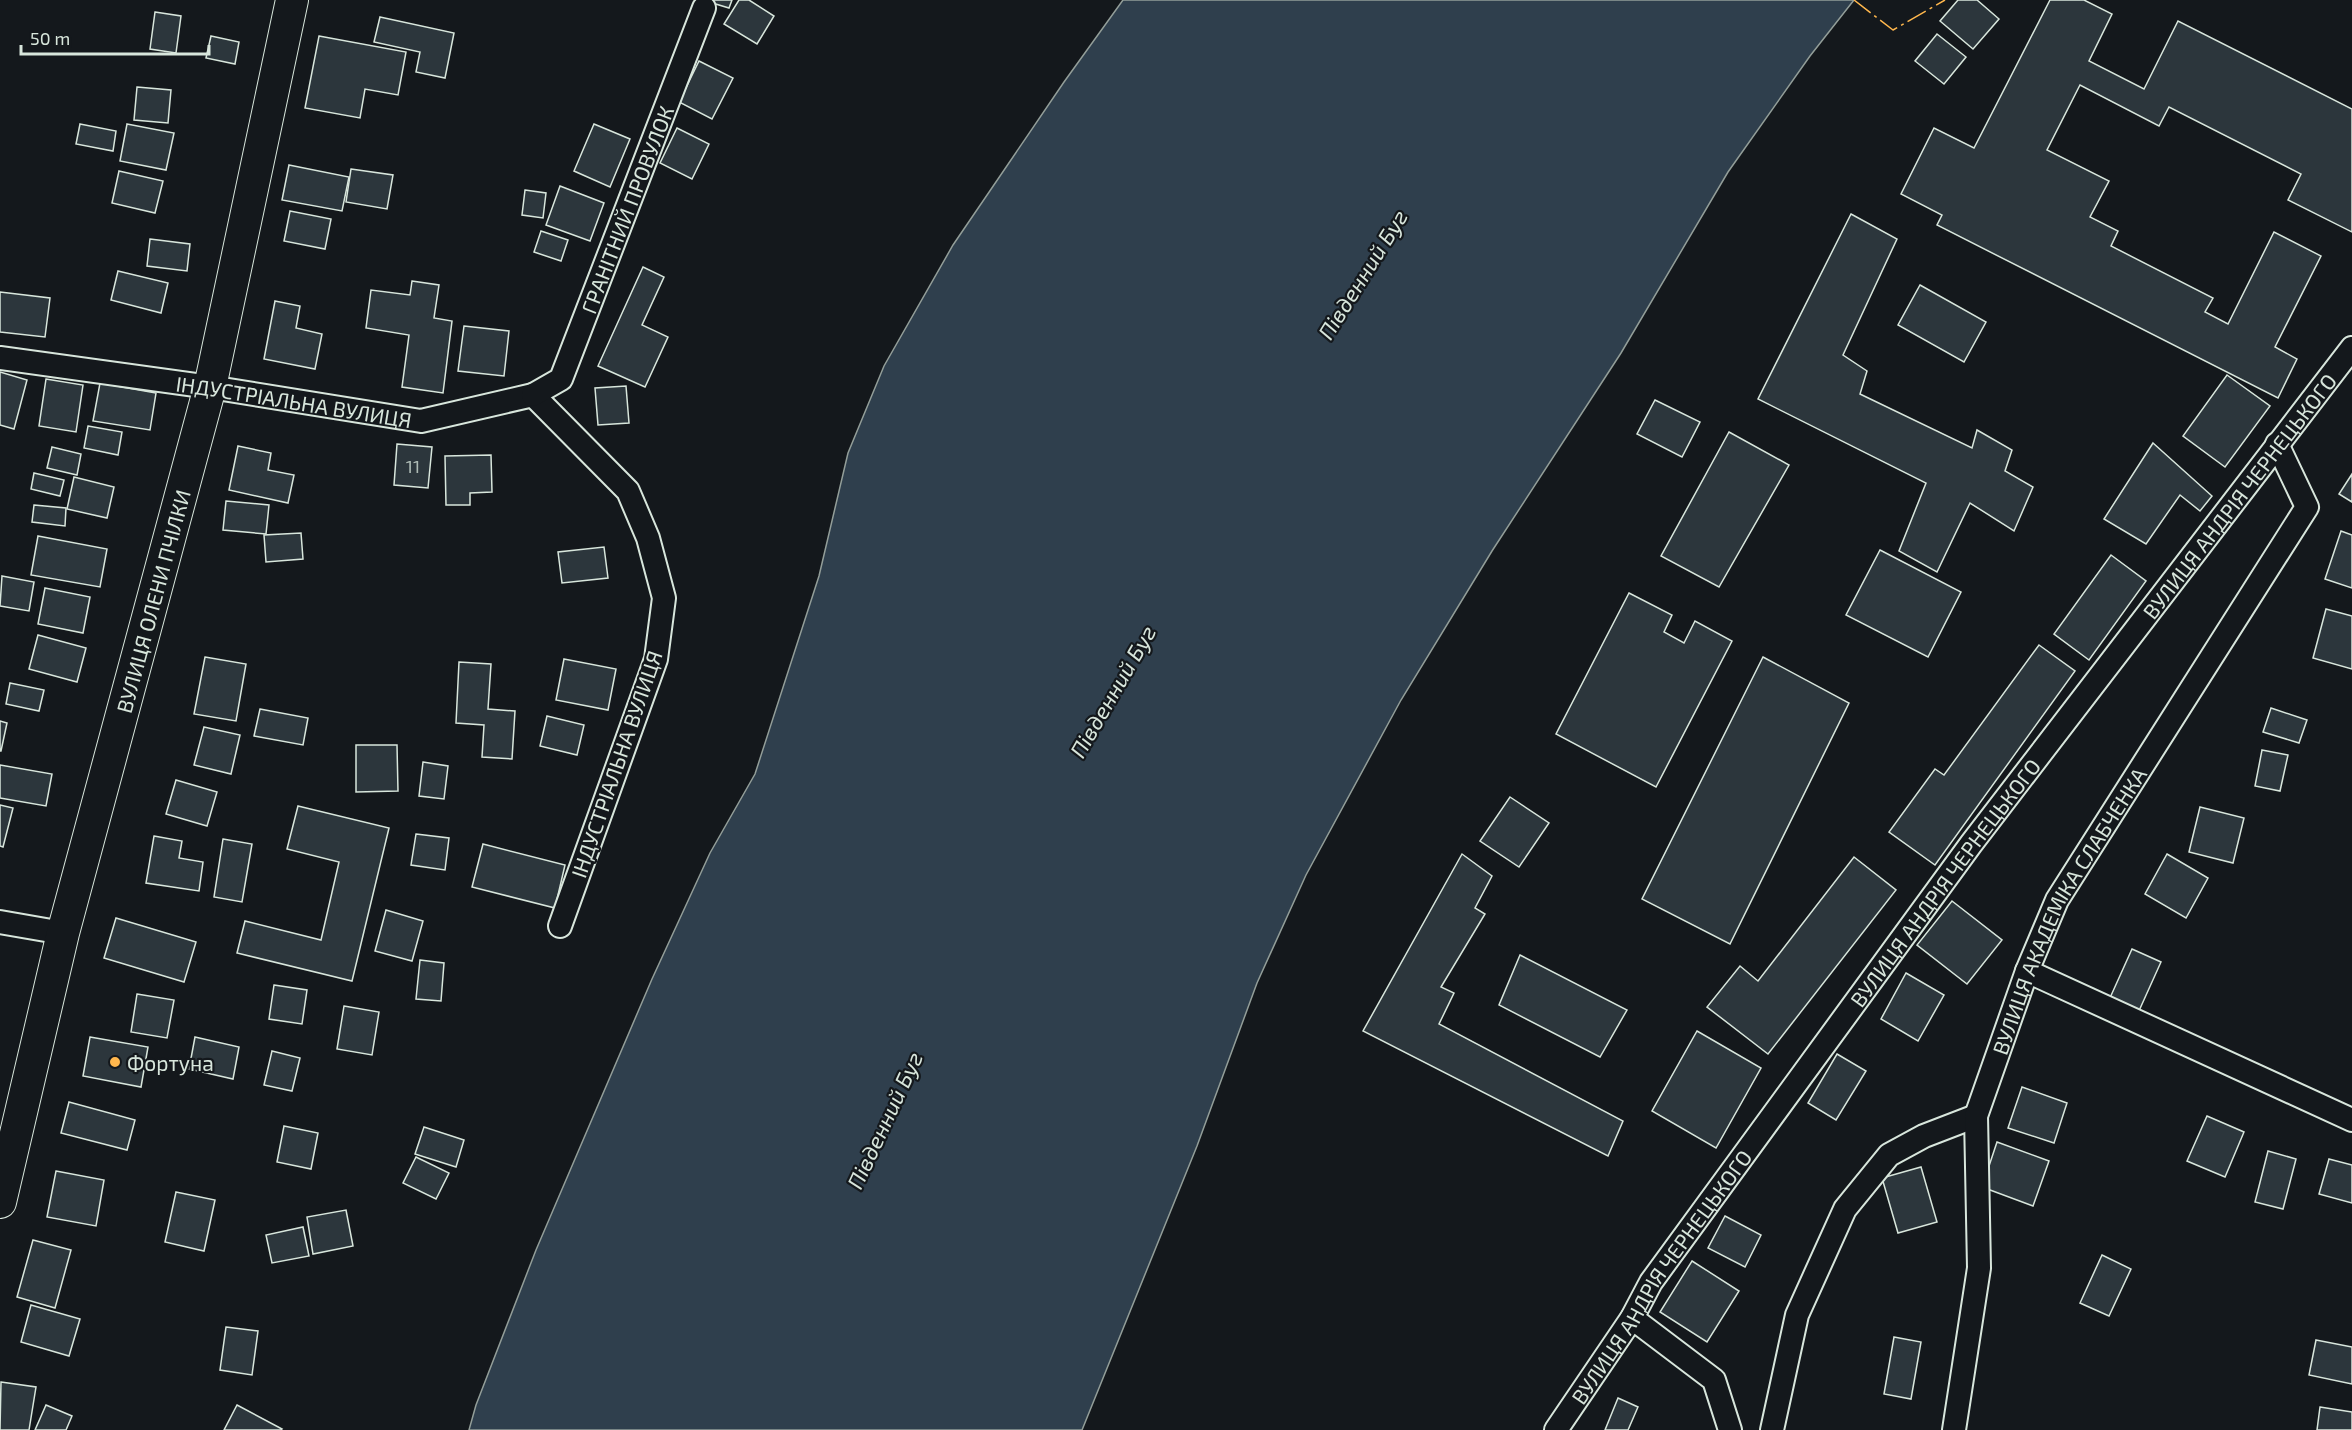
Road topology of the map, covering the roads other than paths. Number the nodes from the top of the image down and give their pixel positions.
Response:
1 (292, 0) edge
2 (704, 8) dead end
3 (2352, 348) edge
4 (0, 358) edge
5 (210, 387) junction
6 (532, 395) junction
7 (2277, 444) junction
8 (0, 922) edge
9 (560, 926) dead end
10 (63, 933) junction
11 (2027, 971) junction
12 (1976, 1116) junction
13 (2352, 1120) edge
14 (0, 1202) edge
15 (1632, 1318) junction
16 (1556, 1430) edge
17 (1730, 1430) edge
18 (1772, 1430) edge
19 (1954, 1430) edge

1 - 5 street, ВУЛИЦЯ ОЛЕНИ ПЧІЛКИ
2 - 6 street, ГРАНІТНИЙ ПРОВУЛОК
3 - 7 street, ВУЛИЦЯ АНДРІЯ ЧЕРНЕЦЬКОГО
4 - 5 street, ІНДУСТРІАЛЬНА ВУЛИЦЯ
5 - 6 street, ІНДУСТРІАЛЬНА ВУЛИЦЯ
5 - 10 street, ВУЛИЦЯ ОЛЕНИ ПЧІЛКИ
6 - 9 street, ІНДУСТРІАЛЬНА ВУЛИЦЯ
7 - 11 street, ВУЛИЦЯ АКАДЕМІКА СЛАБЧЕНКА
7 - 15 street, ВУЛИЦЯ АНДРІЯ ЧЕРНЕЦЬКОГО
8 - 10 street
10 - 14 street, ВУЛИЦЯ ОЛЕНИ ПЧІЛКИ
11 - 12 street, ВУЛИЦЯ АКАДЕМІКА СЛАБЧЕНКА
11 - 13 street
12 - 18 street
12 - 19 street, ВУЛИЦЯ АКАДЕМІКА СЛАБЧЕНКА
15 - 16 street, ВУЛИЦЯ АНДРІЯ ЧЕРНЕЦЬКОГО
15 - 17 street

